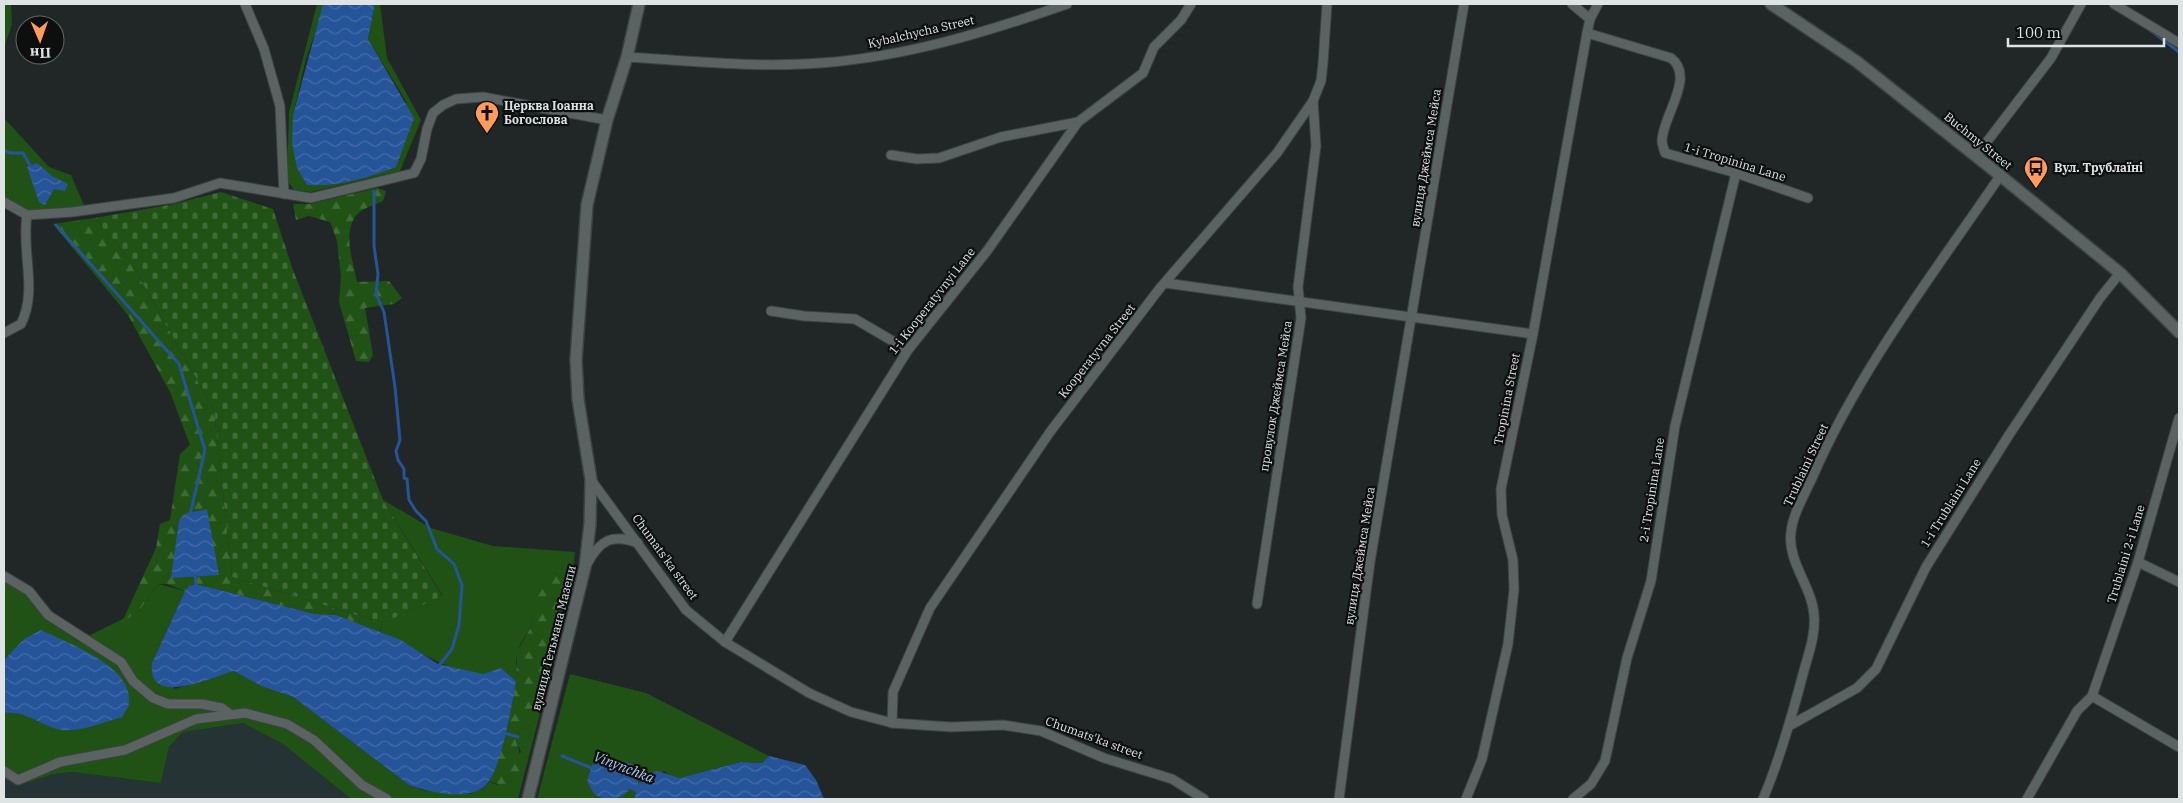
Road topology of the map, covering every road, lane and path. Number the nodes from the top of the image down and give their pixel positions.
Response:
1 (245, 4) edge
2 (640, 4) edge
3 (1067, 4) edge
4 (1191, 4) edge
5 (1327, 4) edge
6 (1464, 4) edge
7 (1572, 4) edge
8 (1598, 4) edge
9 (1771, 4) edge
10 (2081, 4) edge
11 (2114, 4) edge
12 (1590, 19) junction
13 (1587, 33) junction
14 (2179, 43) edge
15 (627, 57) junction
16 (1312, 101) junction
17 (607, 120) junction
18 (1078, 122) junction
19 (891, 155) dead end
20 (1976, 156) junction
21 (1736, 173) junction
22 (2000, 176) junction
23 (284, 194) junction
24 (1808, 198) dead end
25 (4, 202) edge
26 (27, 215) junction
27 (2120, 273) junction
28 (1165, 283) junction
29 (1299, 303) junction
30 (771, 311) dead end
31 (1413, 317) junction
32 (2179, 332) edge
33 (4, 333) edge
34 (1533, 334) junction
35 (908, 350) junction
36 (2179, 418) edge
37 (591, 480) junction
38 (638, 543) junction
39 (2138, 562) junction
40 (586, 567) junction
41 (4, 576) edge
42 (2179, 582) edge
43 (1257, 604) dead end
44 (725, 642) junction
45 (2092, 696) junction
46 (230, 714) junction
47 (892, 723) junction
48 (1789, 726) junction
49 (2179, 747) edge
50 (4, 771) edge
51 (387, 799) edge
52 (528, 799) edge
53 (1204, 799) edge
54 (1339, 799) edge
55 (1466, 799) edge
56 (1573, 799) edge
57 (1763, 799) edge
58 (2027, 799) edge

1 - 23 street
2 - 15 street, Chumats'ka street
3 - 15 street, Kybalchycha Street
4 - 18 street, 1-i Kooperatyvnyi Lane
5 - 16 street, Kooperatyvna Street
6 - 31 street, вулиця Джеймса Мейса
7 - 12 street
8 - 12 street, Tropinina Street
9 - 20 street, Buchmy Street
10 - 20 street
11 - 14 street
12 - 13 street, Tropinina Street
13 - 21 street, 1-i Tropinina Lane
13 - 34 street, Tropinina Street
15 - 17 street, Chumats'ka street
16 - 28 street, Kooperatyvna Street
16 - 29 street, провулок Джеймса Мейса
17 - 23 street
17 - 37 street, Chumats'ka street
18 - 19 street
18 - 35 street, 1-i Kooperatyvnyi Lane
20 - 22 street, Buchmy Street
21 - 24 street, 1-i Tropinina Lane
21 - 56 street, 2-i Tropinina Lane
22 - 27 street, Buchmy Street
22 - 48 street, Trublaini Street
23 - 26 street
25 - 26 street
26 - 33 street
27 - 32 street, Buchmy Street
27 - 48 street, 1-i Trublaini Lane
28 - 29 street
28 - 47 street, Kooperatyvna Street
29 - 31 street
29 - 43 street, провулок Джеймса Мейса
30 - 35 street
31 - 34 street
31 - 54 street, вулиця Джеймса Мейса
34 - 55 street, Tropinina Street
35 - 44 street, 1-i Kooperatyvnyi Lane
36 - 39 street, Trublaini 2-i Lane
37 - 38 street, Chumats'ka street
37 - 40 street, вулиця Гетьмана Мазепи
38 - 40 street
38 - 44 street, Chumats'ka street
39 - 42 street
39 - 45 street, Trublaini 2-i Lane
40 - 52 street, вулиця Гетьмана Мазепи
41 - 46 street
44 - 47 street, Chumats'ka street
45 - 49 street
45 - 58 street, Trublaini 2-i Lane
46 - 50 street
46 - 51 street
47 - 53 street, Chumats'ka street
48 - 57 street, Trublaini Street

